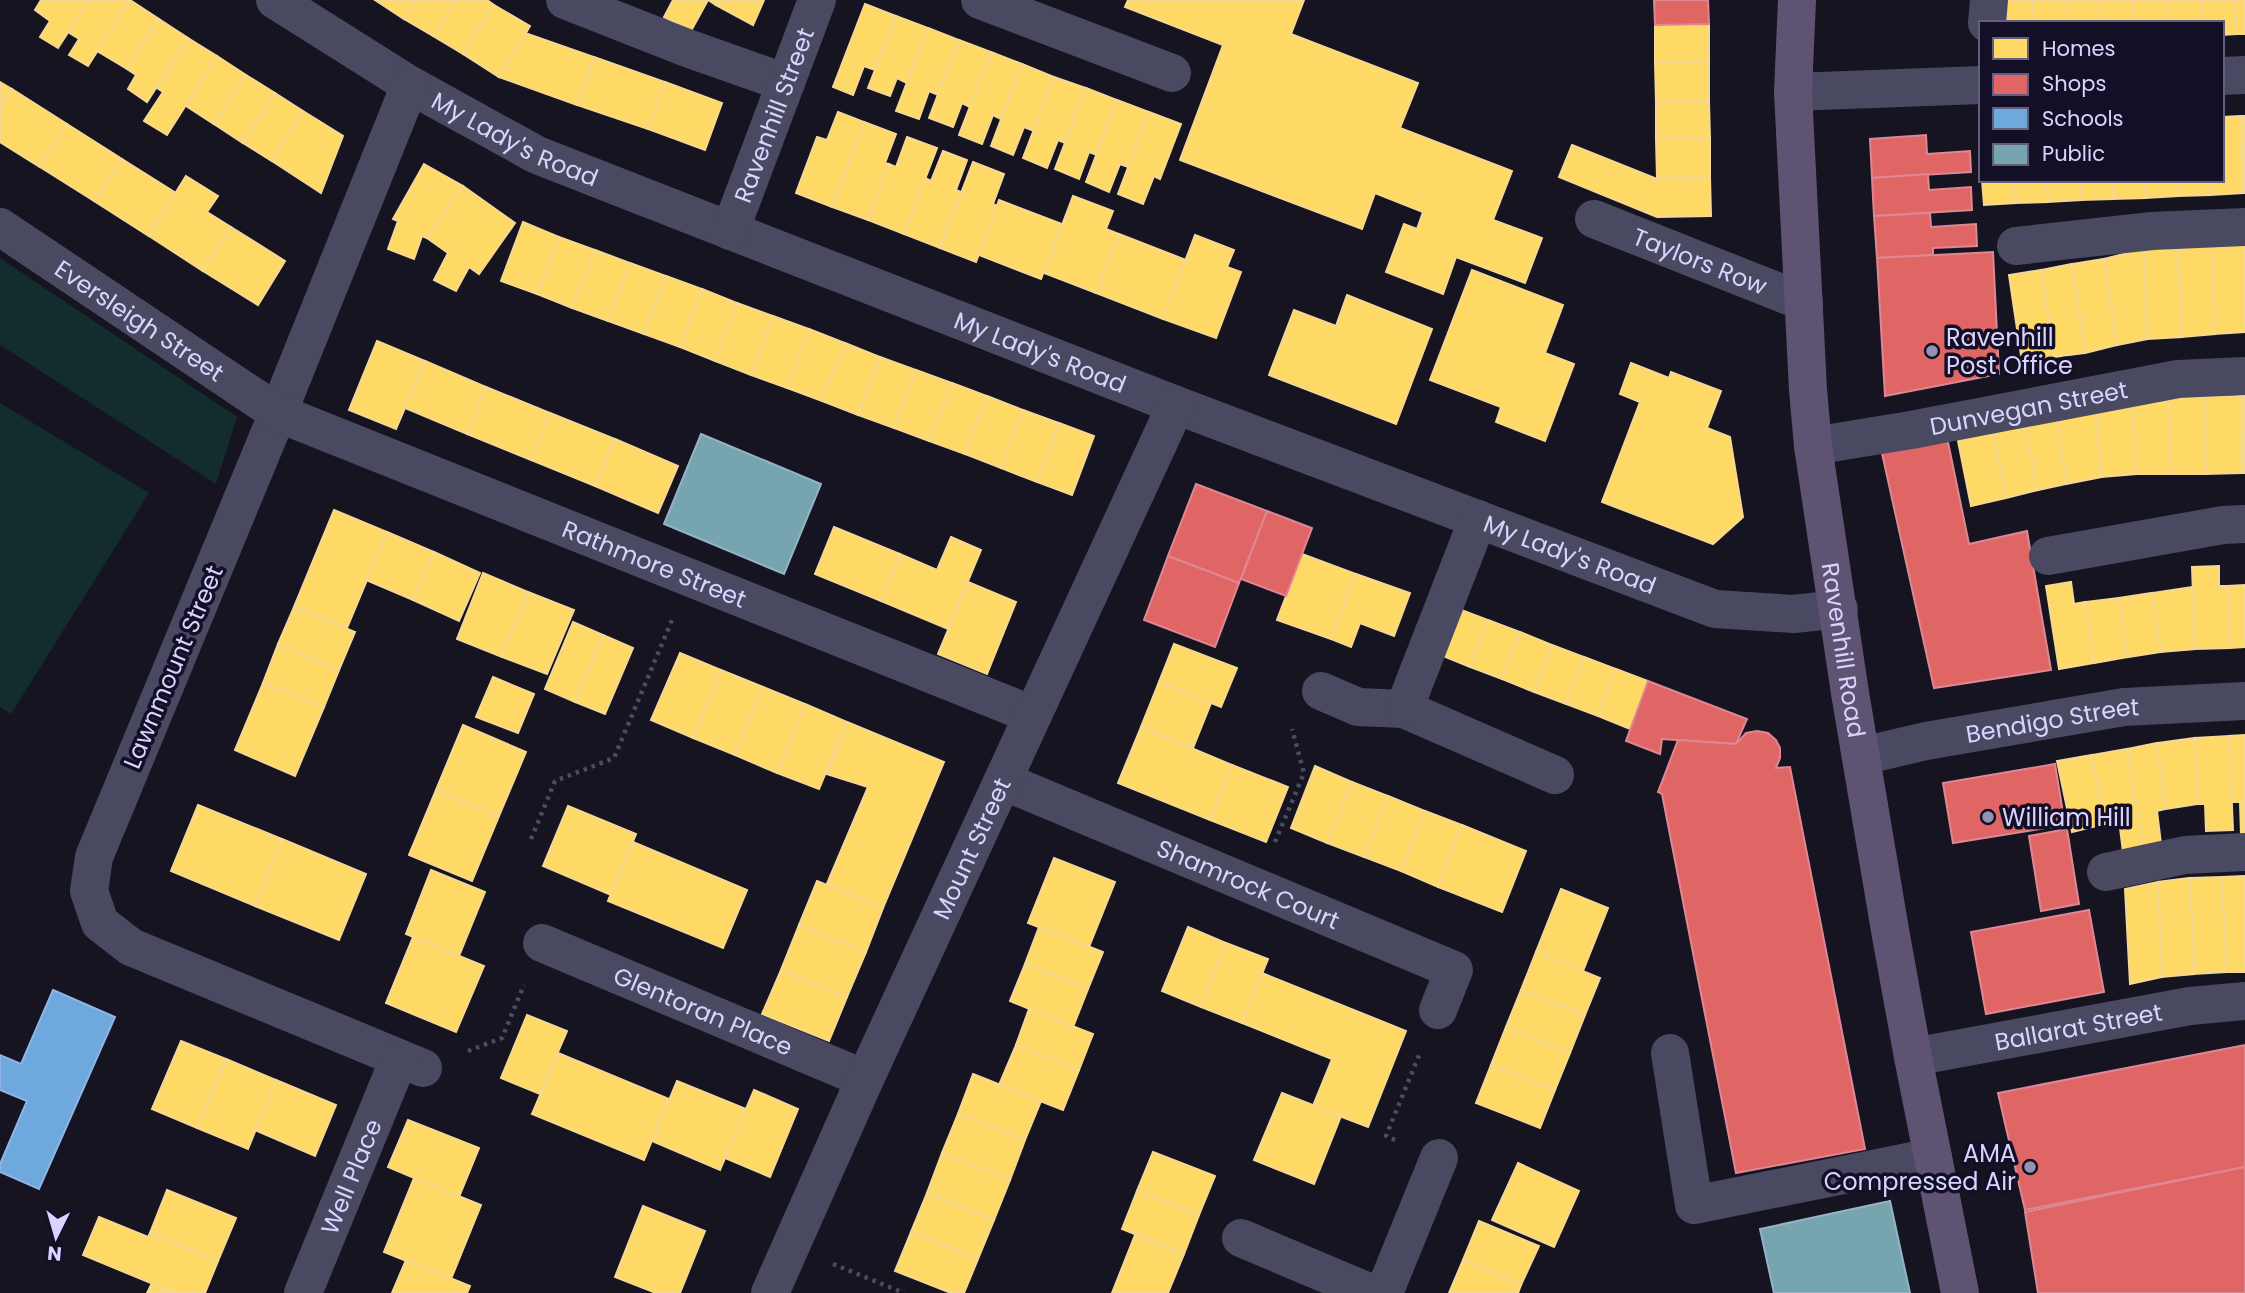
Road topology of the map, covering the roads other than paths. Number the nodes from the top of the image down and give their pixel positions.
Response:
1 (275, 0) edge
2 (565, 0) edge
3 (817, 0) edge
4 (979, 0) edge
5 (1797, 0) edge
6 (1989, 0) edge
7 (1987, 21) edge
8 (1172, 73) dead end
9 (2245, 75) edge
10 (2224, 76) edge
11 (786, 83) junction
12 (410, 85) junction
13 (1979, 85) edge
14 (1793, 92) junction
15 (1594, 219) dead end
16 (0, 227) edge
17 (2245, 227) edge
18 (730, 231) junction
19 (2016, 246) dead end
20 (1804, 302) junction
21 (2245, 376) edge
22 (1176, 405) junction
23 (278, 413) junction
24 (1813, 446) junction
25 (1478, 519) junction
26 (2245, 524) edge
27 (2048, 556) dead end
28 (1839, 609) junction
29 (1321, 691) road end
30 (2245, 701) edge
31 (1404, 709) junction
32 (1033, 715) junction
33 (1861, 756) junction
34 (1555, 775) dead end
35 (1003, 780) junction
36 (2245, 852) edge
37 (2106, 872) dead end
38 (542, 943) road end
39 (2245, 1002) edge
40 (1438, 1010) road end
41 (1670, 1053) dead end
42 (1913, 1057) junction
43 (411, 1064) joint
44 (865, 1079) junction
45 (1933, 1157) junction
46 (1439, 1158) road end
47 (1241, 1238) dead end
48 (303, 1293) edge
49 (770, 1293) edge
50 (1371, 1293) edge
51 (1384, 1293) edge
52 (1960, 1293) edge

1 - 12 street, My Lady's Road
2 - 11 street
3 - 11 street, Ravenhill Street
4 - 8 street
5 - 14 main road, Ravenhill Road
6 - 7 street
9 - 10 street
11 - 18 street, Ravenhill Street
12 - 18 street, My Lady's Road
12 - 23 street, Lawnmount Street
13 - 14 street
14 - 20 main road, Ravenhill Road
15 - 20 street, Taylors Row
16 - 23 street, Eversleigh Street
17 - 19 street
18 - 22 street, My Lady's Road
20 - 24 main road, Ravenhill Road
21 - 24 street, Dunvegan Street
22 - 25 street, My Lady's Road
22 - 32 street, Mount Street
23 - 32 street, Rathmore Street
23 - 43 street, Lawnmount Street
24 - 28 main road, Ravenhill Road
25 - 28 street, My Lady's Road
25 - 31 street
26 - 27 street
28 - 33 main road, Ravenhill Road
29 - 31 street
30 - 33 street, Bendigo Street
31 - 34 street
32 - 35 street, Mount Street
33 - 42 main road, Ravenhill Road
35 - 40 street, Shamrock Court
35 - 44 street, Mount Street
36 - 37 street
38 - 44 street, Glentoran Place
39 - 42 street, Ballarat Street
41 - 45 street
42 - 45 main road, Ravenhill Road
43 - 48 street, Well Place
44 - 49 street, Mount Street
45 - 52 main road, Ravenhill Road
46 - 51 street
47 - 50 street

